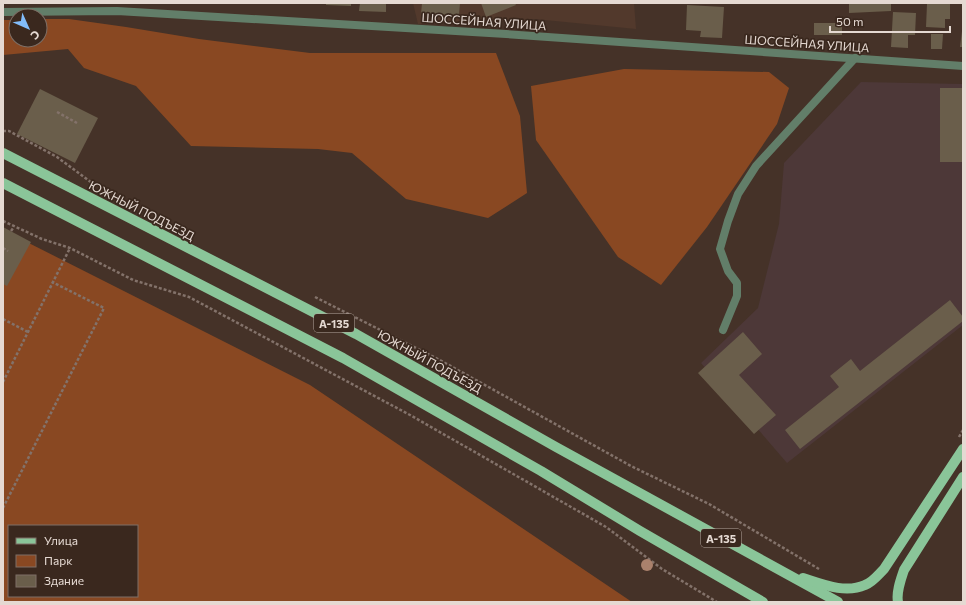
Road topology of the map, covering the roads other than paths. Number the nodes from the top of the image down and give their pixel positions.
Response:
1 (3, 12) edge
2 (855, 58) junction
3 (963, 66) edge
4 (3, 153) edge
5 (3, 183) edge
6 (723, 330) dead end
7 (963, 449) edge
8 (963, 477) edge
9 (784, 572) junction
10 (763, 602) edge
11 (838, 602) edge
12 (898, 602) edge

1 - 2 street, ШОССЕЙНАЯ УЛИЦА
2 - 3 street, ШОССЕЙНАЯ УЛИЦА
2 - 6 street
4 - 9 main road, ЮЖНЫЙ ПОДЪЕЗД / А-135
5 - 10 main road, А-135
7 - 9 main road
8 - 12 main road
9 - 11 main road, ЮЖНЫЙ ПОДЪЕЗД / А-135

